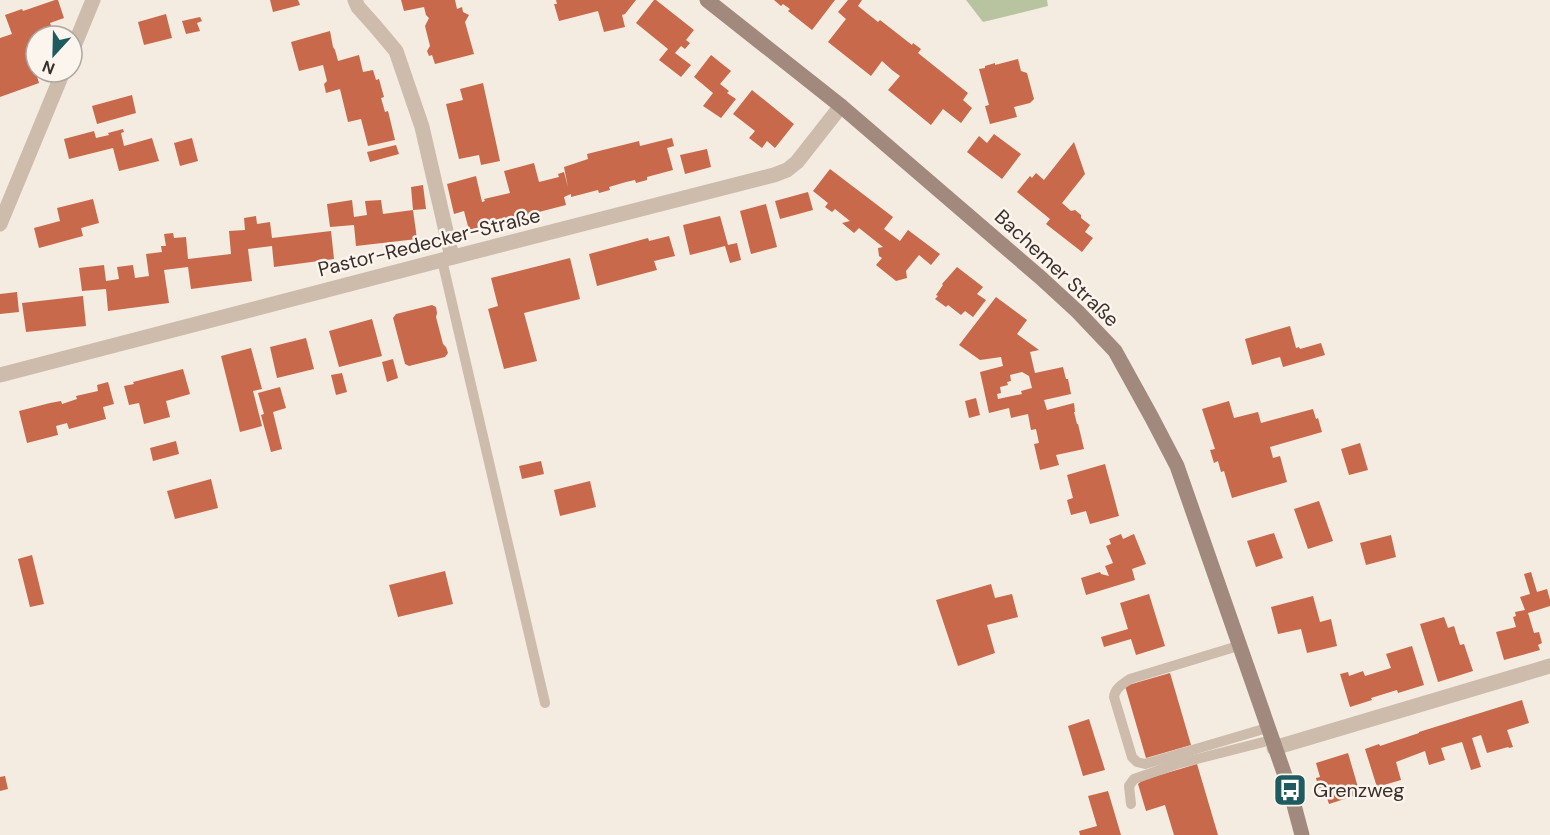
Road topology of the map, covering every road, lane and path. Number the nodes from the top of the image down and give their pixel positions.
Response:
1 (93, 0) edge
2 (355, 0) edge
3 (707, 0) edge
4 (83, 24) edge
5 (58, 84) edge
6 (841, 106) junction
7 (0, 224) edge
8 (447, 258) junction
9 (0, 375) edge
10 (1239, 646) junction
11 (1550, 666) edge
12 (545, 703) dead end
13 (1271, 739) junction
14 (1131, 804) dead end
15 (1302, 835) edge

1 - 4 street
2 - 8 street
3 - 6 street, Bachemer Straße
5 - 7 street
6 - 8 street, Pastor-Redecker-Straße
6 - 10 street, Bachemer Straße
8 - 9 street, Pastor-Redecker-Straße
8 - 12 lane
10 - 13 street, Bachemer Straße
10 - 13 lane
11 - 13 street
13 - 14 lane
13 - 15 street, Bachemer Straße

